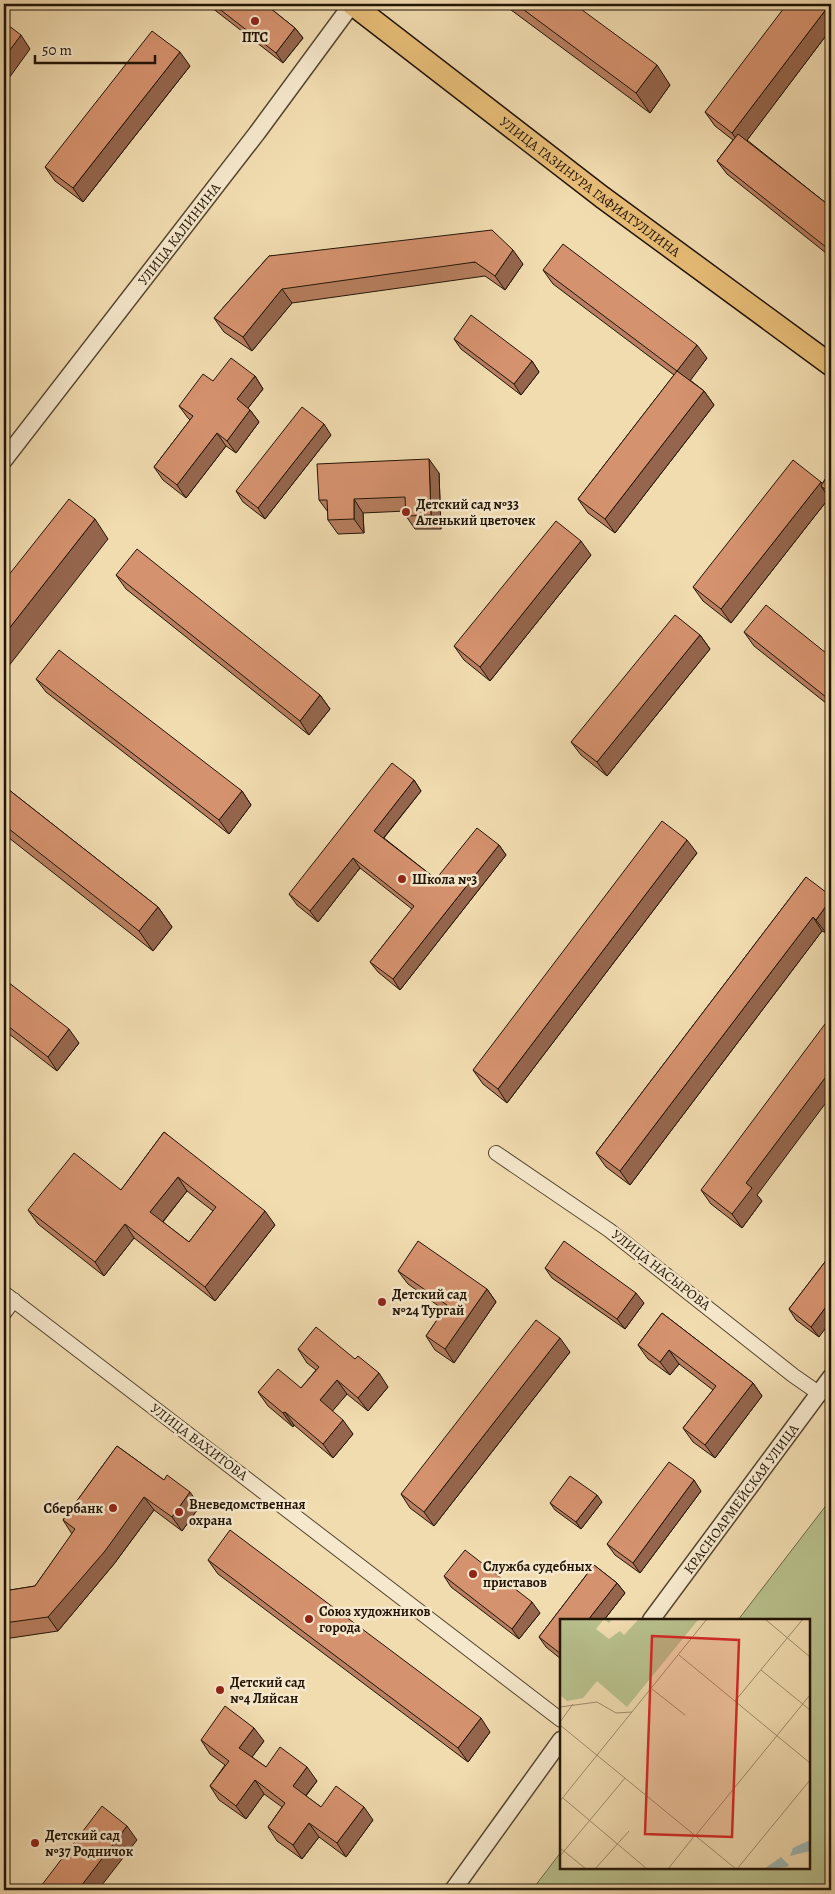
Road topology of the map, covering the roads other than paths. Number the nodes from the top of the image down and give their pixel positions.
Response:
1 (352, 4) edge
2 (831, 365) edge
3 (4, 460) edge
4 (496, 1153) dead end
5 (9, 1297) edge
6 (4, 1313) edge
7 (831, 1377) edge
8 (820, 1394) junction
9 (652, 1619) edge
10 (560, 1719) edge
11 (560, 1741) edge
12 (453, 1890) edge

1 - 2 main road, УЛИЦА ГАЗИНУРА ГАФИАТУЛЛИНА
1 - 3 street, УЛИЦА КАЛИНИНА
4 - 8 street, УЛИЦА НАСЫРОВА
5 - 6 street
5 - 10 street, УЛИЦА ВАХИТОВА
7 - 8 street, КРАСНОАРМЕЙСКАЯ УЛИЦА
8 - 9 street, КРАСНОАРМЕЙСКАЯ УЛИЦА
11 - 12 street

